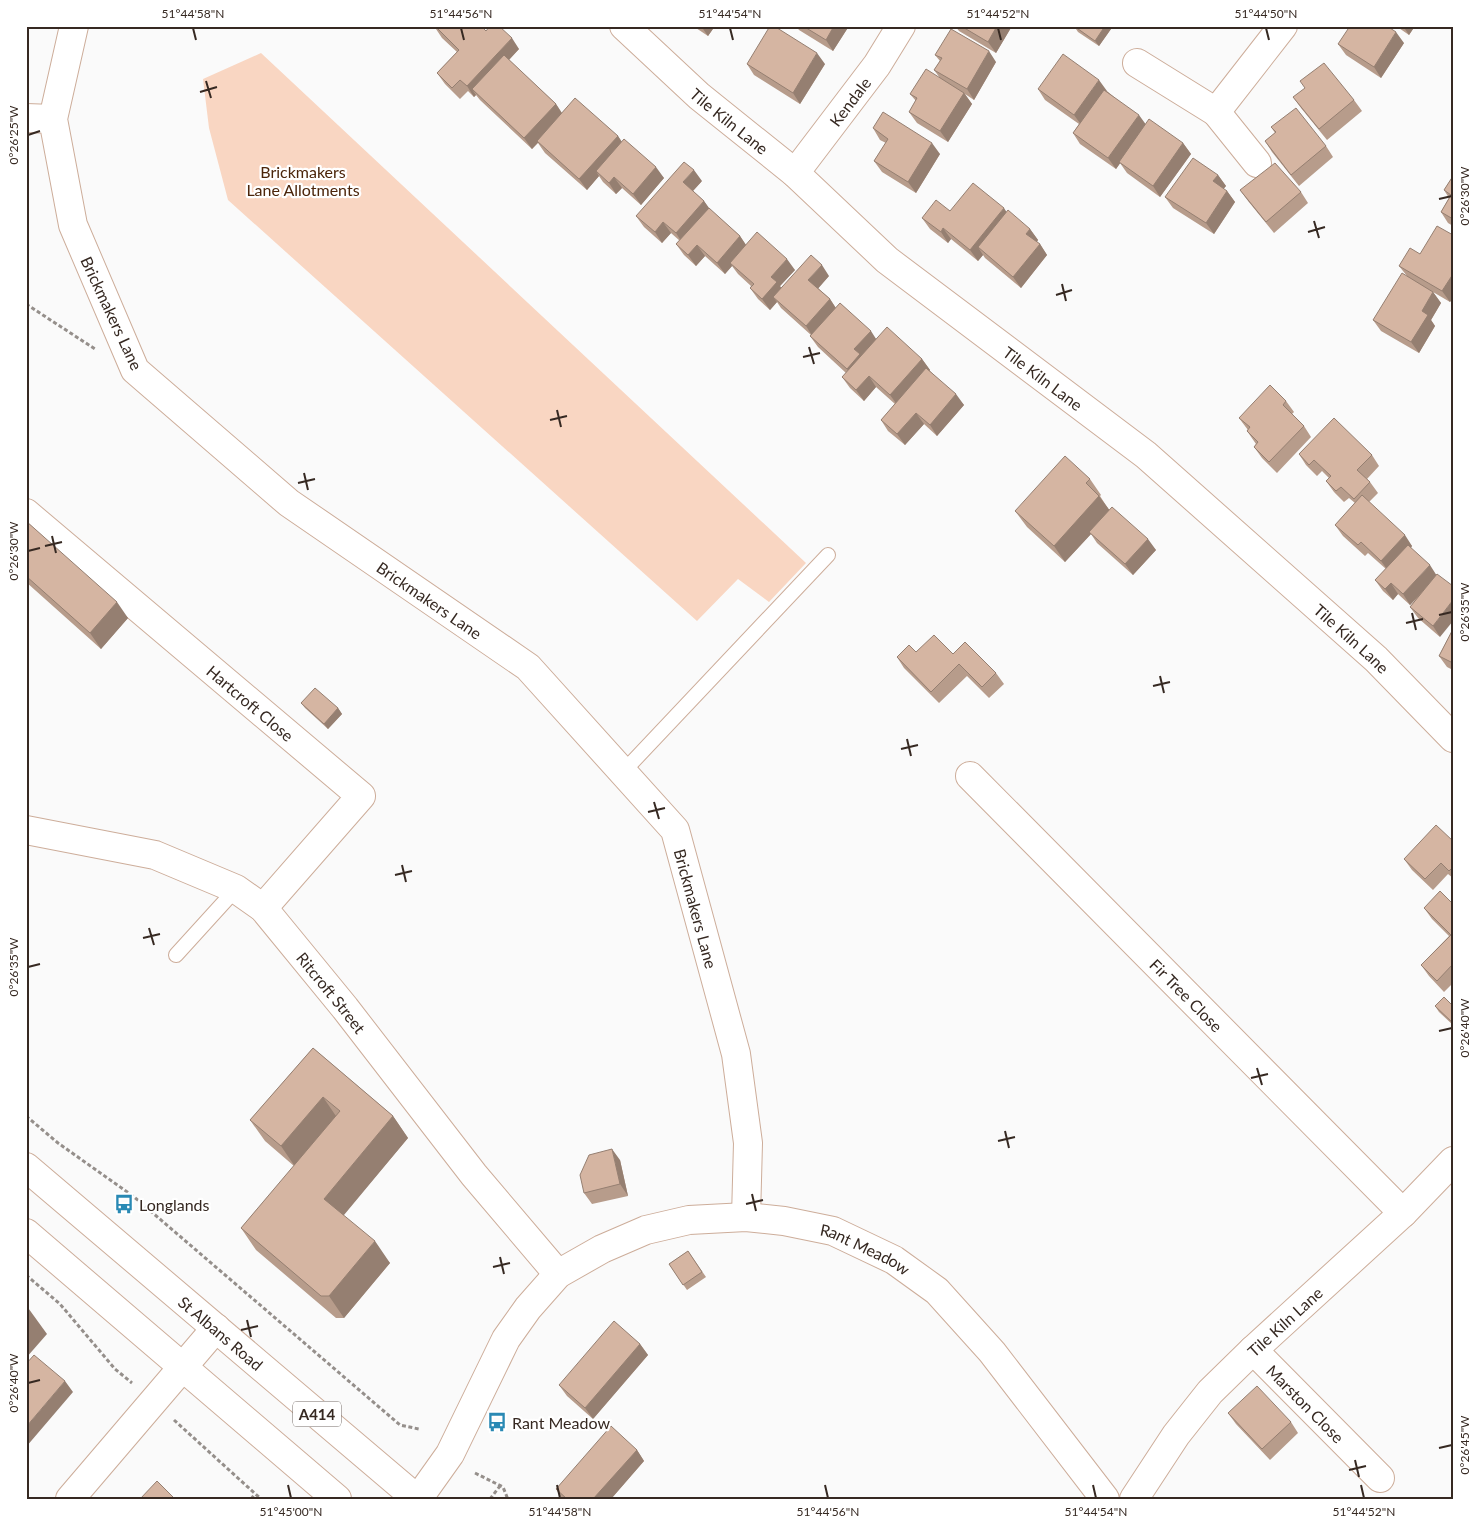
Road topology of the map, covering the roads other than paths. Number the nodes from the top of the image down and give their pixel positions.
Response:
1 (74, 26) edge
2 (624, 26) edge
3 (901, 26) edge
4 (1283, 26) edge
5 (1137, 63) dead end
6 (1216, 112) junction
7 (26, 118) edge
8 (53, 119) junction
9 (1257, 162) dead end
10 (795, 173) junction
11 (26, 513) edge
12 (828, 555) dead end
13 (1453, 738) edge
14 (623, 772) junction
15 (970, 776) dead end
16 (26, 830) edge
17 (236, 889) junction
18 (263, 908) junction
19 (176, 955) dead end
20 (1453, 1161) edge
21 (26, 1167) edge
22 (1403, 1213) junction
23 (746, 1217) junction
24 (26, 1234) edge
25 (558, 1274) junction
26 (216, 1328) junction
27 (1253, 1350) junction
28 (183, 1368) junction
29 (1380, 1478) dead end
30 (70, 1499) edge
31 (336, 1499) edge
32 (417, 1499) edge
33 (1105, 1499) edge
34 (1134, 1499) edge

1 - 8 street, Brickmakers Lane
2 - 10 street, Tile Kiln Lane
3 - 10 street, Kendale
4 - 6 street
5 - 6 street
6 - 9 street
7 - 8 street
8 - 14 street, Brickmakers Lane
10 - 13 street, Tile Kiln Lane
11 - 18 street, Hartcroft Close
12 - 14 lane
14 - 23 street, Brickmakers Lane
15 - 22 street, Fir Tree Close
16 - 17 street, Ritcroft Street
17 - 18 street, Ritcroft Street
17 - 19 lane
18 - 25 street, Ritcroft Street
20 - 22 street, Tile Kiln Lane
21 - 26 street, St Albans Road / A414
22 - 27 street, Tile Kiln Lane
23 - 25 street, Rant Meadow
23 - 33 street, Rant Meadow
24 - 28 street
25 - 32 street, Rant Meadow
26 - 28 street
26 - 32 street, St Albans Road / A414
27 - 29 street, Marston Close
27 - 34 street, Tile Kiln Lane
28 - 30 street
28 - 31 street

